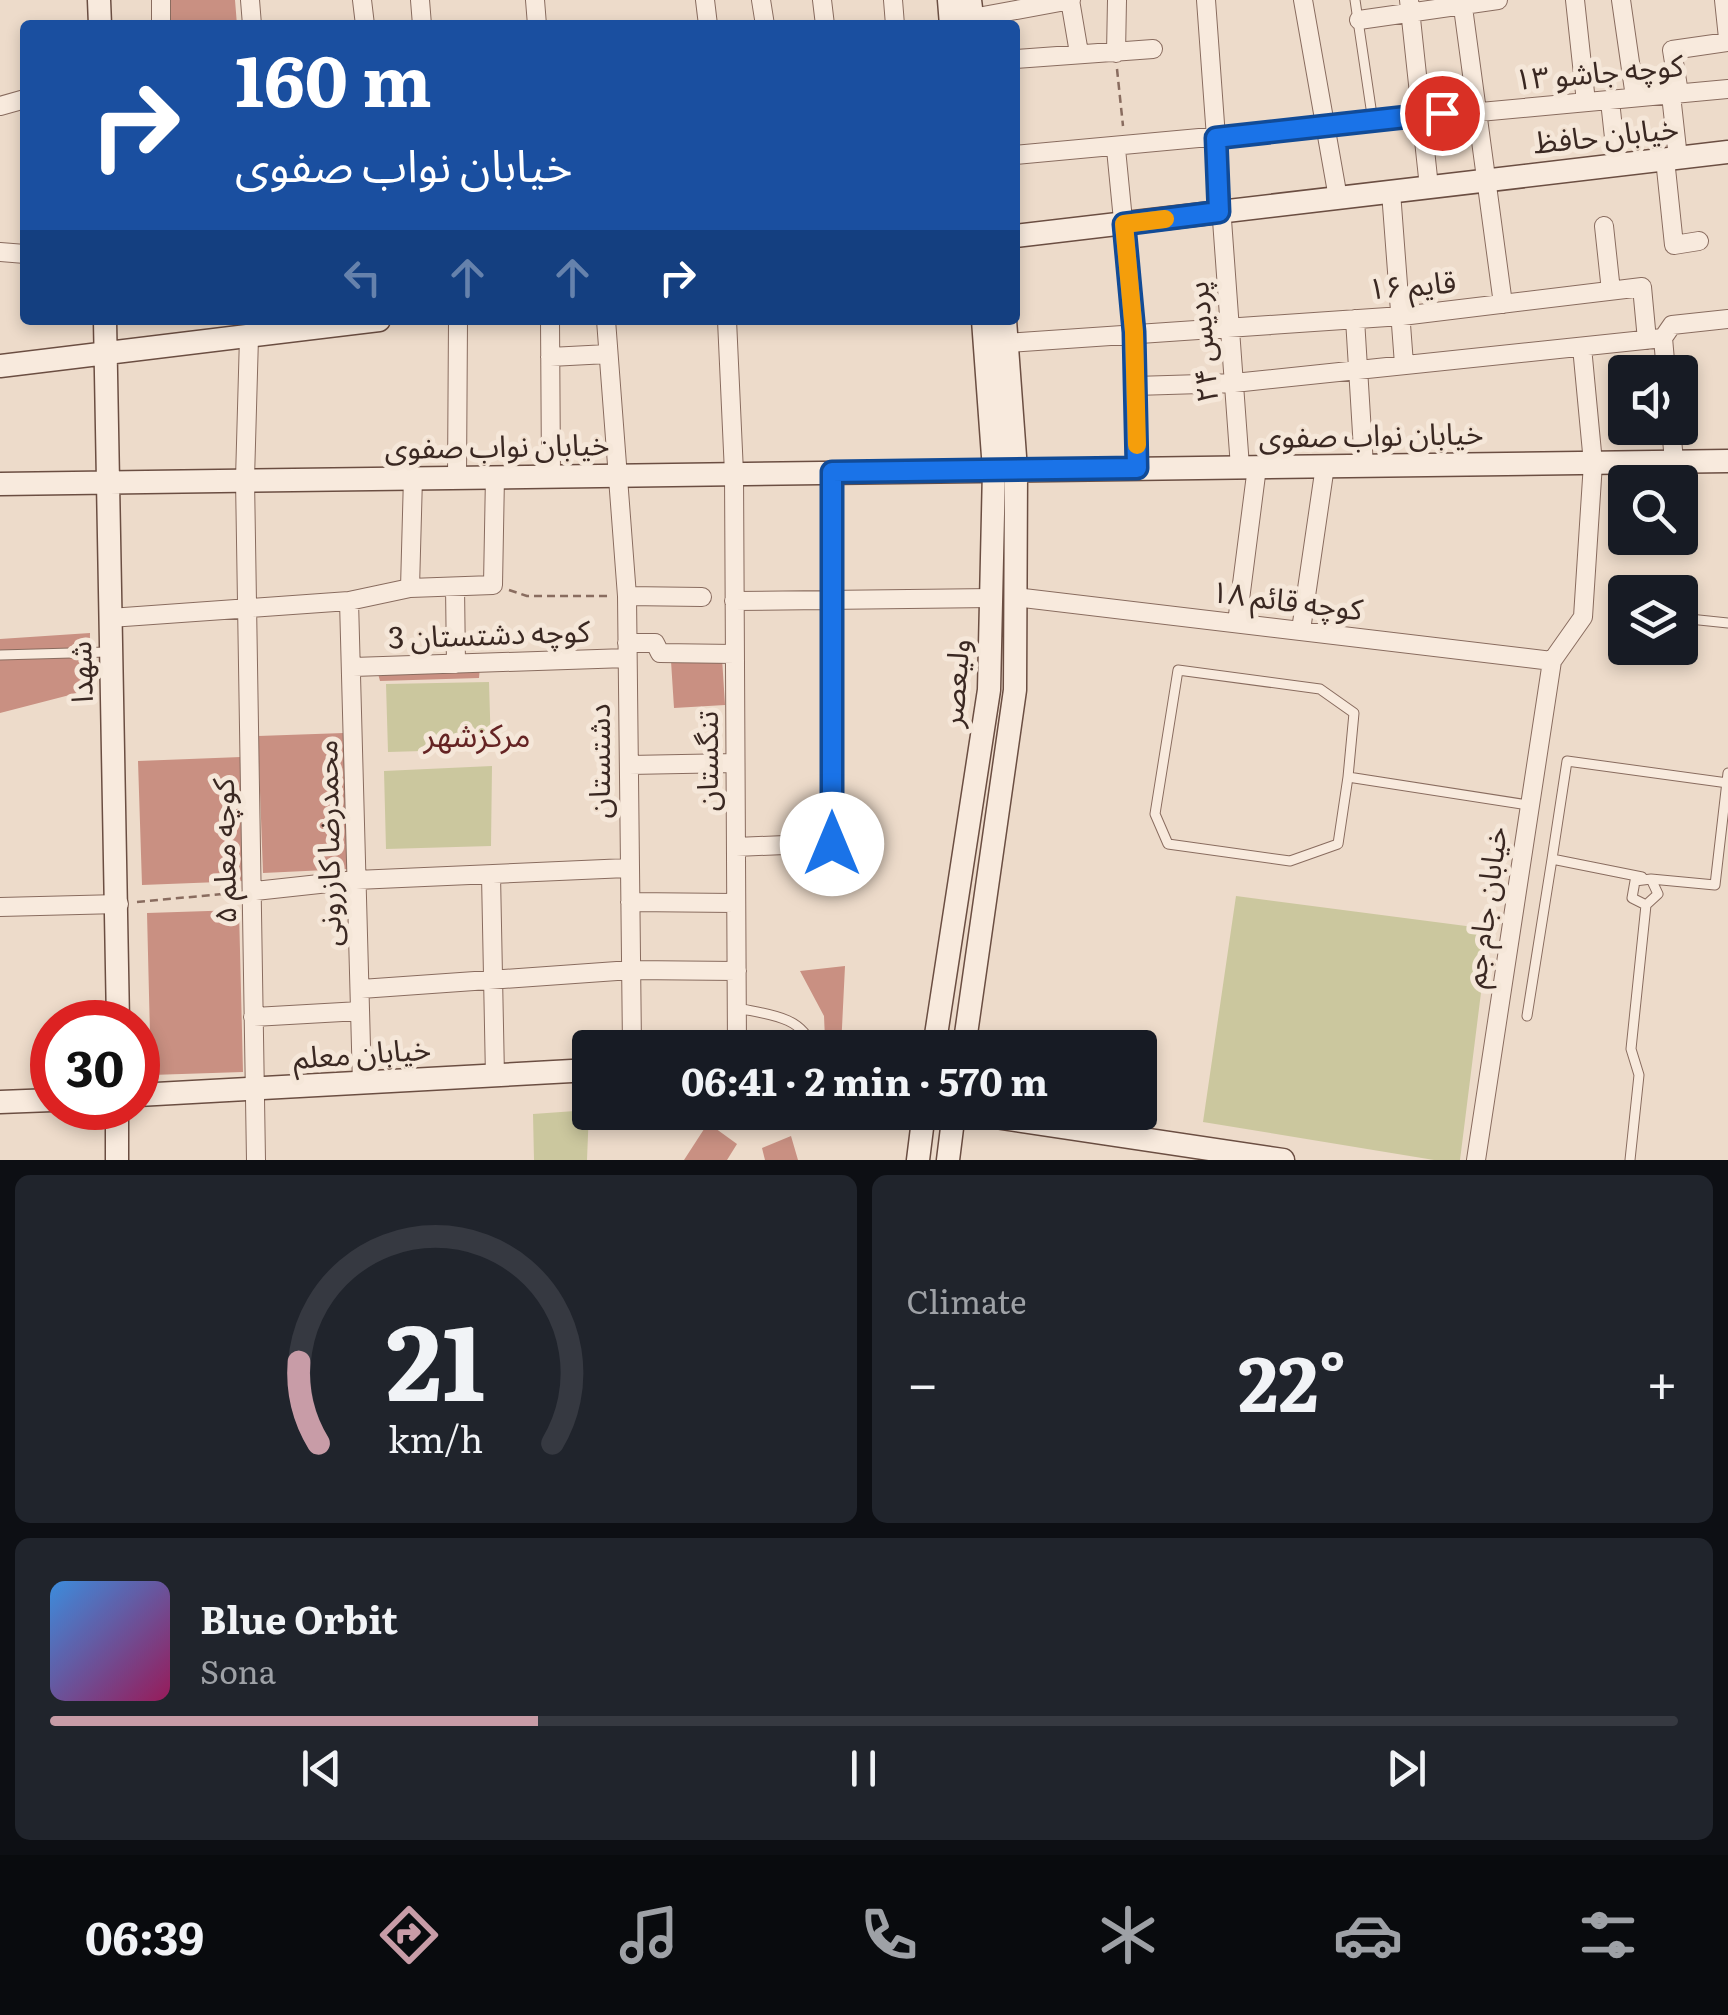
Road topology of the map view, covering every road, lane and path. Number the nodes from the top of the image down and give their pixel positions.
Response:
1 (949, 0) edge
2 (1070, 0) edge
3 (1117, 0) edge
4 (1206, 0) edge
5 (1303, 0) edge
6 (1355, 0) edge
7 (1498, 0) edge
8 (1574, 0) edge
9 (1620, 0) edge
10 (1724, 0) edge
11 (1462, 3) edge
12 (1409, 6) edge
13 (967, 17) edge
14 (1358, 20) junction
15 (1728, 40) edge
16 (1153, 49) dead end
17 (1116, 53) junction
18 (1079, 54) junction
19 (1020, 59) edge
20 (1728, 89) edge
21 (1675, 94) junction
22 (1635, 98) junction
23 (1610, 101) junction
24 (1586, 102) junction
25 (1476, 111) junction
26 (1422, 117) junction
27 (1372, 122) junction
28 (1326, 127) junction
29 (1216, 138) junction
30 (1121, 148) junction
31 (1728, 152) edge
32 (1020, 155) edge
33 (1672, 158) junction
34 (1617, 165) junction
35 (1486, 179) junction
36 (1429, 187) junction
37 (1391, 192) junction
38 (1338, 198) junction
39 (1219, 212) junction
40 (1124, 224) junction
41 (1604, 226) dead end
42 (1020, 235) edge
43 (1698, 241) dead end
44 (1611, 291) junction
45 (1502, 304) junction
46 (1402, 316) junction
47 (1355, 318) junction
48 (1728, 319) edge
49 (105, 325) edge
50 (341, 325) edge
51 (458, 325) edge
52 (550, 325) edge
53 (606, 325) edge
54 (728, 325) edge
55 (985, 325) edge
56 (1230, 326) junction
57 (1006, 332) edge
58 (1134, 332) junction
59 (249, 337) junction
60 (1655, 339) junction
61 (1582, 347) junction
62 (608, 354) junction
63 (1660, 355) edge
64 (106, 356) junction
65 (550, 356) junction
66 (1404, 364) junction
67 (0, 366) edge
68 (1360, 369) junction
69 (1234, 382) junction
70 (1136, 386) junction
71 (1673, 445) edge
72 (1728, 460) edge
73 (1674, 461) junction
74 (1593, 462) junction
75 (1325, 466) junction
76 (1364, 466) junction
77 (1248, 467) junction
78 (1137, 468) junction
79 (1005, 470) junction
80 (832, 472) junction
81 (734, 473) junction
82 (551, 474) junction
83 (495, 476) junction
84 (616, 476) junction
85 (457, 477) junction
86 (413, 478) junction
87 (245, 479) junction
88 (108, 481) junction
89 (0, 484) edge
90 (493, 585) junction
91 (455, 586) junction
92 (410, 588) junction
93 (627, 596) junction
94 (702, 597) dead end
95 (832, 597) junction
96 (1003, 597) junction
97 (350, 601) junction
98 (734, 601) junction
99 (248, 609) junction
100 (110, 618) junction
101 (1698, 620) edge
102 (1237, 623) junction
103 (1728, 623) edge
104 (1301, 630) junction
105 (628, 651) junction
106 (110, 652) junction
107 (735, 654) junction
108 (0, 655) edge
109 (1552, 661) junction
110 (456, 664) junction
111 (353, 667) junction
112 (735, 762) junction
113 (629, 766) junction
114 (977, 770) junction
115 (1728, 773) edge
116 (1003, 774) junction
117 (1348, 778) junction
118 (1727, 783) edge
119 (1528, 806) junction
120 (736, 847) junction
121 (1552, 859) junction
122 (627, 868) junction
123 (491, 875) junction
124 (1647, 878) junction
125 (356, 880) junction
126 (1715, 885) junction
127 (1728, 887) edge
128 (255, 891) junction
129 (630, 902) junction
130 (735, 903) junction
131 (119, 904) junction
132 (1646, 905) junction
133 (0, 907) edge
134 (631, 970) junction
135 (736, 971) junction
136 (494, 981) junction
137 (361, 989) junction
138 (118, 1000) edge
139 (737, 1008) junction
140 (360, 1011) junction
141 (1527, 1016) dead end
142 (253, 1017) junction
143 (632, 1030) edge
144 (737, 1030) edge
145 (799, 1030) edge
146 (937, 1030) edge
147 (967, 1030) edge
148 (572, 1071) edge
149 (495, 1077) junction
150 (362, 1084) junction
151 (254, 1091) junction
152 (160, 1095) edge
153 (30, 1101) edge
154 (0, 1102) edge
155 (118, 1130) edge
156 (922, 1130) edge
157 (952, 1130) edge
158 (1082, 1130) edge
159 (117, 1160) edge
160 (256, 1160) edge
161 (918, 1160) edge
162 (948, 1160) edge
163 (1283, 1160) edge
164 (1476, 1160) edge
165 (1630, 1160) edge

1 - 13 street
2 - 13 street
2 - 18 street
3 - 17 street
4 - 29 street, پردیس ۲۴
5 - 28 street
6 - 14 lane
7 - 11 street
8 - 24 street
9 - 22 street
10 - 15 street
11 - 12 street
11 - 25 street
12 - 14 street
12 - 26 street
14 - 27 lane
15 - 21 street
16 - 17 street
17 - 18 street
17 - 30 path
18 - 19 street
20 - 21 street, کوچه جاشو ۱۳
21 - 22 street, کوچه جاشو ۱۳
21 - 33 street
22 - 23 street, کوچه جاشو ۱۳
23 - 24 street, کوچه جاشو ۱۳
23 - 34 street
24 - 25 street, کوچه جاشو ۱۳
25 - 26 street, کوچه جاشو ۱۳
25 - 35 street
26 - 27 street, کوچه جاشو ۱۳
26 - 36 street
27 - 28 street, کوچه جاشو ۱۳
28 - 29 street, کوچه جاشو ۱۳
28 - 38 street
29 - 30 street, کوچه جاشو ۱۳
29 - 39 street, پردیس ۲۴
30 - 32 street, کوچه جاشو ۱۳
30 - 40 street
31 - 33 street, خیابان حافظ
33 - 34 street, خیابان حافظ
33 - 43 street
34 - 35 street, خیابان حافظ
35 - 36 street, خیابان حافظ
35 - 45 street
36 - 37 street, خیابان حافظ
37 - 38 street, خیابان حافظ
37 - 46 street
38 - 39 street, خیابان حافظ
39 - 40 street, خیابان حافظ
39 - 56 street, پردیس ۲۴
40 - 42 street, خیابان حافظ
40 - 58 street
41 - 44 street
44 - 45 street, قایم ۱۶
44 - 60 street
45 - 46 street, قایم ۱۶
46 - 47 street, قایم ۱۶
46 - 66 street
47 - 56 street, قایم ۱۶
47 - 68 street
48 - 60 street
49 - 64 street, شهدا
50 - 59 street
51 - 85 street
52 - 65 street
53 - 62 street, دشتستان
54 - 81 street, تنگستان
55 - 79 street, ولیعصر
56 - 58 street, قایم ۱۶
56 - 69 street, پردیس ۲۴
57 - 58 street, قایم ۱۶
57 - 79 street, ولیعصر
58 - 70 street
59 - 64 street
59 - 87 street, کوچه معلم ۵
60 - 61 street
60 - 63 street
61 - 66 street
61 - 74 street
62 - 65 street
62 - 84 street, دشتستان
64 - 67 street
64 - 88 street, شهدا
65 - 82 street
66 - 68 street
68 - 69 street
68 - 76 street
69 - 70 street
69 - 77 street, پردیس ۲۴
70 - 78 street
71 - 73 street
72 - 73 street, خیابان نواب صفوی
73 - 74 street, خیابان نواب صفوی
74 - 76 street, خیابان نواب صفوی
74 - 109 street
75 - 76 street, خیابان نواب صفوی
75 - 77 street, خیابان نواب صفوی
75 - 104 street
77 - 78 street, خیابان نواب صفوی
77 - 102 street, پردیس ۲۴
78 - 79 street, خیابان نواب صفوی
79 - 80 street, خیابان نواب صفوی
79 - 96 street, ولیعصر
80 - 81 street, خیابان نواب صفوی
80 - 95 street
81 - 84 street, خیابان نواب صفوی
81 - 98 street, تنگستان
82 - 83 street, خیابان نواب صفوی
82 - 84 street, خیابان نواب صفوی
83 - 85 street, خیابان نواب صفوی
83 - 90 street
84 - 93 street, دشتستان
85 - 86 street, خیابان نواب صفوی
86 - 87 street, خیابان نواب صفوی
86 - 92 street
87 - 88 street, خیابان نواب صفوی
87 - 99 street, کوچه معلم ۵
88 - 89 street, خیابان نواب صفوی
88 - 100 street, شهدا
90 - 91 street
90 - 93 path
91 - 92 street
91 - 110 street
92 - 97 street
93 - 94 street
93 - 105 street, دشتستان
95 - 96 street, کوچه قائم ۱۸
95 - 98 street, کوچه قائم ۱۸
95 - 120 street
96 - 102 street, کوچه قائم ۱۸
96 - 114 street, ولیعصر
96 - 116 street, ولیعصر
97 - 99 street
97 - 111 street, محمدرضا کازرونی
98 - 107 street, تنگستان
99 - 100 street
99 - 128 street, کوچه معلم ۵
100 - 106 street, شهدا
101 - 103 lane
102 - 104 street, کوچه قائم ۱۸
104 - 109 street, کوچه قائم ۱۸
105 - 107 street, کوچه دشتستان 3
105 - 110 street, کوچه دشتستان 3
105 - 113 street, دشتستان
106 - 108 lane
106 - 131 street, شهدا
107 - 112 street, تنگستان
109 - 119 street, خیابان جام جم
110 - 111 street, کوچه دشتستان 3
111 - 125 street, محمدرضا کازرونی
112 - 113 street
112 - 120 street, تنگستان
113 - 122 street, دشتستان
114 - 116 street
114 - 146 street, ولیعصر
115 - 118 lane
116 - 147 street, ولیعصر
117 - 117 lane
117 - 119 lane
118 - 121 lane
118 - 126 lane
119 - 164 street, خیابان جام جم
120 - 130 street, تنگستان
121 - 124 lane
121 - 141 lane
122 - 123 street
122 - 129 street, دشتستان
123 - 125 street
123 - 136 street
124 - 126 lane
124 - 132 lane
124 - 132 lane
125 - 128 street
125 - 137 street, محمدرضا کازرونی
126 - 127 lane
128 - 131 path
128 - 142 street, کوچه معلم ۵
129 - 130 street
129 - 134 street, دشتستان
130 - 135 street, تنگستان
131 - 133 street
131 - 138 street, شهدا
132 - 165 lane
134 - 135 street
134 - 136 street
134 - 143 street, دشتستان
135 - 139 street, تنگستان
136 - 137 street
136 - 149 street
137 - 140 street, محمدرضا کازرونی
139 - 144 street, تنگستان
139 - 145 lane
140 - 142 street
140 - 150 street, محمدرضا کازرونی
142 - 151 street, کوچه معلم ۵
148 - 149 street, خیابان معلم
149 - 150 street, خیابان معلم
150 - 151 street, خیابان معلم
151 - 152 street, خیابان معلم
151 - 160 street, کوچه معلم ۵
153 - 154 street
155 - 159 street
156 - 161 street
157 - 162 street
158 - 163 street

